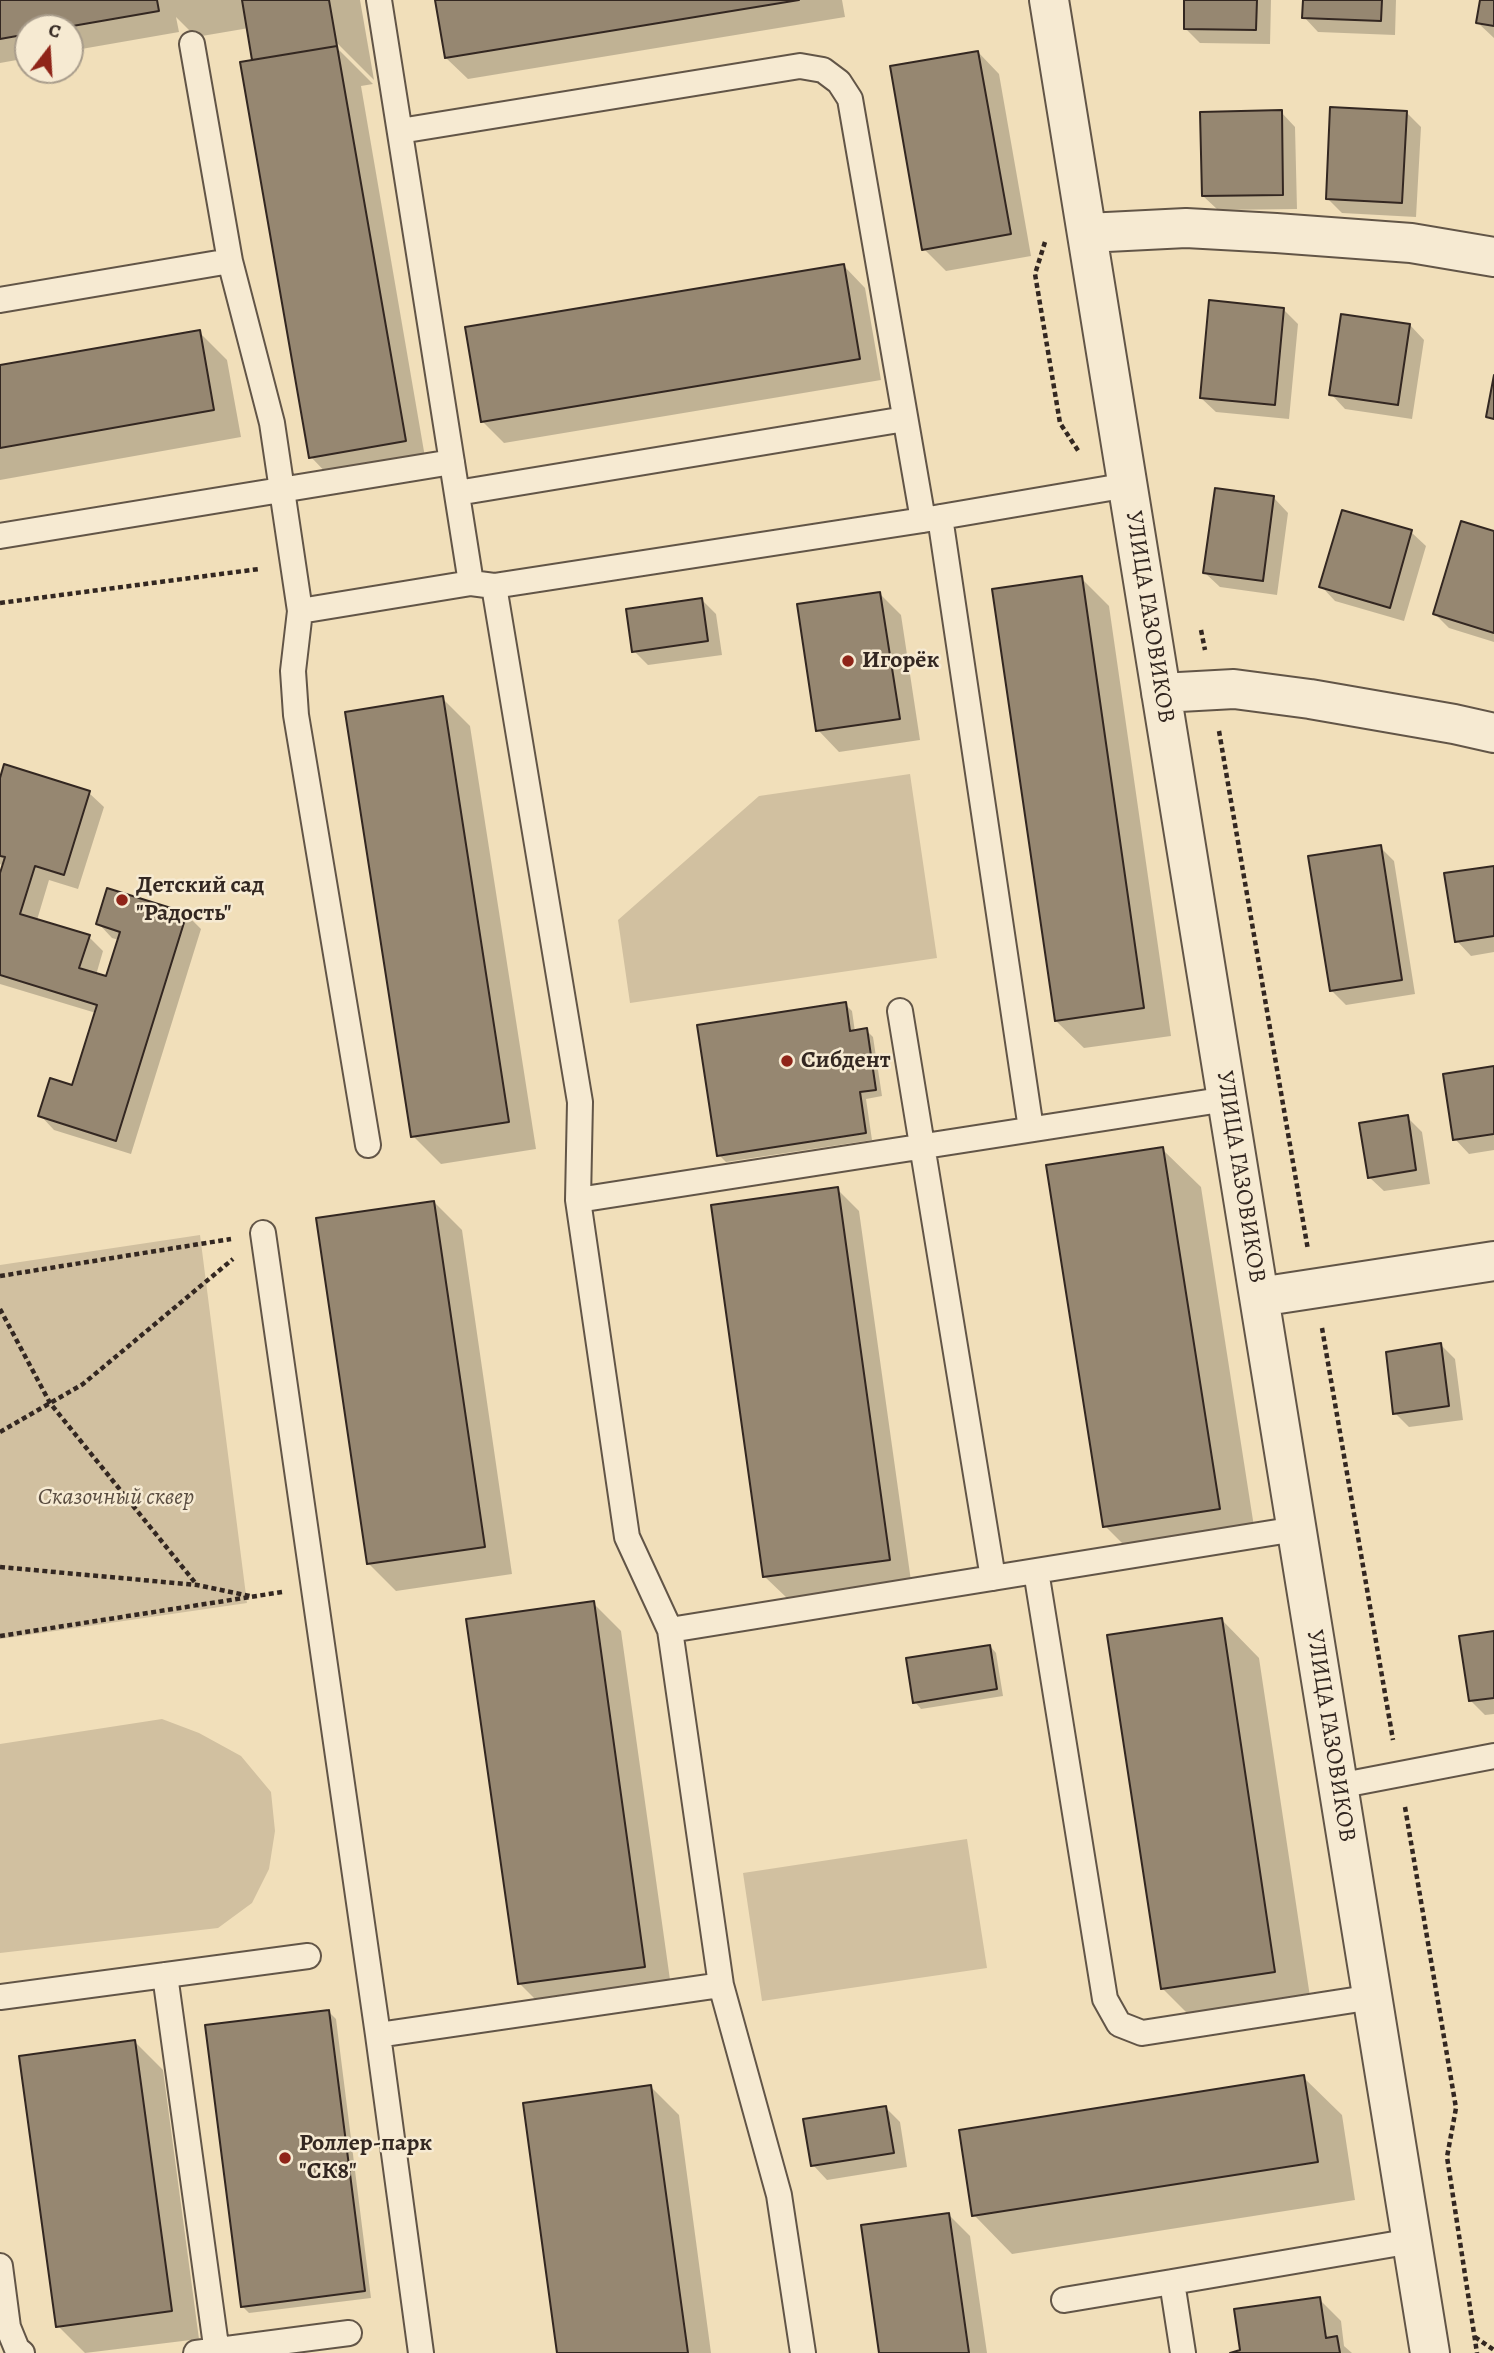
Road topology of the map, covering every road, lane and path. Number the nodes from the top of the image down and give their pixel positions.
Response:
1 (379, 0) edge
2 (1049, 0) edge
3 (192, 44) dead end
4 (400, 131) junction
5 (1087, 233) junction
6 (1494, 257) edge
7 (230, 261) junction
8 (0, 300) edge
9 (905, 419) junction
10 (452, 461) junction
11 (1128, 485) junction
12 (282, 489) junction
13 (457, 493) junction
14 (931, 518) junction
15 (0, 536) edge
16 (270, 568) dead end
17 (483, 584) junction
18 (0, 603) edge
19 (300, 611) junction
20 (1201, 630) dead end
21 (1212, 691) junction
22 (1161, 693) junction
23 (1494, 733) edge
24 (900, 1011) dead end
25 (1227, 1099) junction
26 (1031, 1129) junction
27 (368, 1145) dead end
28 (922, 1146) junction
29 (578, 1200) junction
30 (263, 1233) junction
31 (1494, 1261) edge
32 (0, 1276) edge
33 (1315, 1288) junction
34 (1259, 1297) junction
35 (0, 1309) edge
36 (50, 1403) junction
37 (0, 1432) edge
38 (1296, 1529) junction
39 (0, 1567) edge
40 (1036, 1571) junction
41 (993, 1578) junction
42 (197, 1585) junction
43 (314, 1587) junction
44 (254, 1597) junction
45 (670, 1630) junction
46 (0, 1636) edge
47 (1494, 1756) edge
48 (1399, 1775) junction
49 (1338, 1786) junction
50 (308, 1956) dead end
51 (165, 1975) junction
52 (721, 1985) junction
53 (0, 1997) edge
54 (1373, 1997) junction
55 (378, 2035) junction
56 (1412, 2241) junction
57 (0, 2266) edge
58 (1172, 2282) junction
59 (1064, 2300) dead end
60 (349, 2333) dead end
61 (1474, 2336) junction
62 (1494, 2350) edge
63 (210, 2352) edge
64 (22, 2353) edge
65 (421, 2353) edge
66 (803, 2353) edge
67 (1183, 2353) edge
68 (1430, 2353) edge
69 (1477, 2353) edge

1 - 4 lane
2 - 5 street, УЛИЦА ГАЗОВИКОВ
3 - 7 lane
4 - 9 lane
4 - 10 lane
5 - 6 street
5 - 11 street, УЛИЦА ГАЗОВИКОВ
7 - 8 lane
7 - 12 lane
9 - 13 lane
9 - 14 lane
10 - 12 lane
10 - 13 lane
11 - 14 lane
11 - 22 street, УЛИЦА ГАЗОВИКОВ
12 - 15 lane
12 - 19 lane
13 - 17 lane
14 - 17 lane
14 - 26 lane
16 - 18 path
17 - 19 lane
17 - 29 lane
19 - 27 lane
20 - 21 path
21 - 22 street
21 - 23 street
21 - 33 path
22 - 25 street, УЛИЦА ГАЗОВИКОВ
24 - 28 lane
25 - 26 lane
25 - 34 street, УЛИЦА ГАЗОВИКОВ
26 - 28 lane
28 - 29 lane
28 - 41 lane
29 - 45 lane
30 - 32 path
30 - 36 path
30 - 43 lane
31 - 33 street
33 - 34 street
33 - 48 path
34 - 38 street, УЛИЦА ГАЗОВИКОВ
35 - 36 path
36 - 37 path
36 - 42 path
38 - 40 lane
38 - 49 street, УЛИЦА ГАЗОВИКОВ
39 - 42 path
40 - 41 lane
40 - 54 lane
41 - 45 lane
42 - 44 path
43 - 44 path
43 - 55 lane
44 - 46 path
45 - 52 lane
47 - 48 lane
48 - 49 lane
48 - 61 path
49 - 54 street, УЛИЦА ГАЗОВИКОВ
50 - 51 lane
51 - 53 lane
51 - 63 lane
52 - 55 lane
52 - 66 lane
54 - 56 street, УЛИЦА ГАЗОВИКОВ
55 - 65 lane
56 - 58 lane
56 - 68 street, УЛИЦА ГАЗОВИКОВ
57 - 64 lane
58 - 59 lane
58 - 67 lane
60 - 63 lane
61 - 62 path
61 - 69 path

